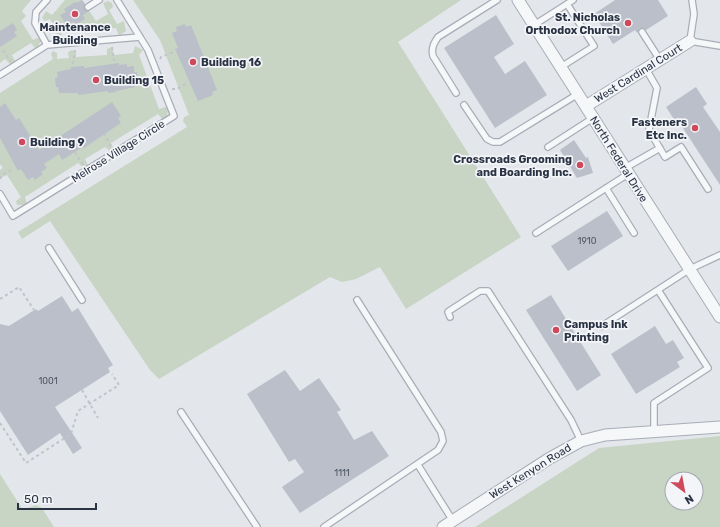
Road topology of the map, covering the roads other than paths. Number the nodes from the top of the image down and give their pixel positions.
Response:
1 (47, 0) edge
2 (99, 0) edge
3 (117, 0) edge
4 (496, 0) edge
5 (518, 0) edge
6 (573, 0) edge
7 (692, 0) edge
8 (567, 4) junction
9 (88, 7) dead end
10 (534, 25) junction
11 (642, 32) dead end
12 (140, 37) junction
13 (690, 41) junction
14 (47, 45) junction
15 (720, 46) edge
16 (660, 60) junction
17 (561, 67) junction
18 (646, 69) junction
19 (0, 75) edge
20 (456, 93) dead end
21 (578, 94) junction
22 (464, 105) dead end
23 (586, 106) junction
24 (593, 118) junction
25 (548, 147) dead end
26 (660, 148) junction
27 (627, 171) junction
28 (606, 188) junction
29 (708, 189) dead end
30 (0, 194) edge
31 (536, 233) dead end
32 (634, 233) dead end
33 (49, 248) dead end
34 (720, 255) edge
35 (690, 270) junction
36 (658, 290) junction
37 (82, 300) dead end
38 (358, 300) dead end
39 (450, 317) dead end
40 (720, 317) edge
41 (602, 326) dead end
42 (181, 412) dead end
43 (720, 427) edge
44 (654, 432) junction
45 (581, 441) junction
46 (418, 465) junction
47 (453, 521) junction
48 (257, 527) edge
49 (324, 527) edge
50 (443, 527) edge

1 - 14 lane
2 - 9 lane
3 - 12 lane, Melrose Village Circle
4 - 20 lane
5 - 10 street, North Federal Drive
6 - 8 lane
7 - 13 lane
8 - 10 lane
8 - 17 lane
10 - 17 street, North Federal Drive
11 - 16 lane
12 - 14 lane
12 - 30 lane, Melrose Village Circle
13 - 15 lane
13 - 16 street, West Cardinal Court
14 - 19 lane
16 - 18 street, West Cardinal Court
17 - 21 street, North Federal Drive
18 - 23 street, West Cardinal Court
18 - 26 lane
21 - 22 lane
21 - 23 street, North Federal Drive
23 - 24 street, North Federal Drive
24 - 25 lane
24 - 27 street, North Federal Drive
26 - 27 lane
26 - 29 lane
27 - 28 lane
27 - 35 street, North Federal Drive
28 - 31 lane
28 - 32 lane
33 - 37 lane
34 - 35 lane
35 - 36 lane
35 - 40 street, North Federal Drive
36 - 41 lane
36 - 44 lane
38 - 46 lane
39 - 45 lane
42 - 48 lane
43 - 44 street, West Kenyon Road
44 - 45 street, West Kenyon Road
45 - 47 street, West Kenyon Road
46 - 47 lane
46 - 49 lane
47 - 50 street, West Kenyon Road

